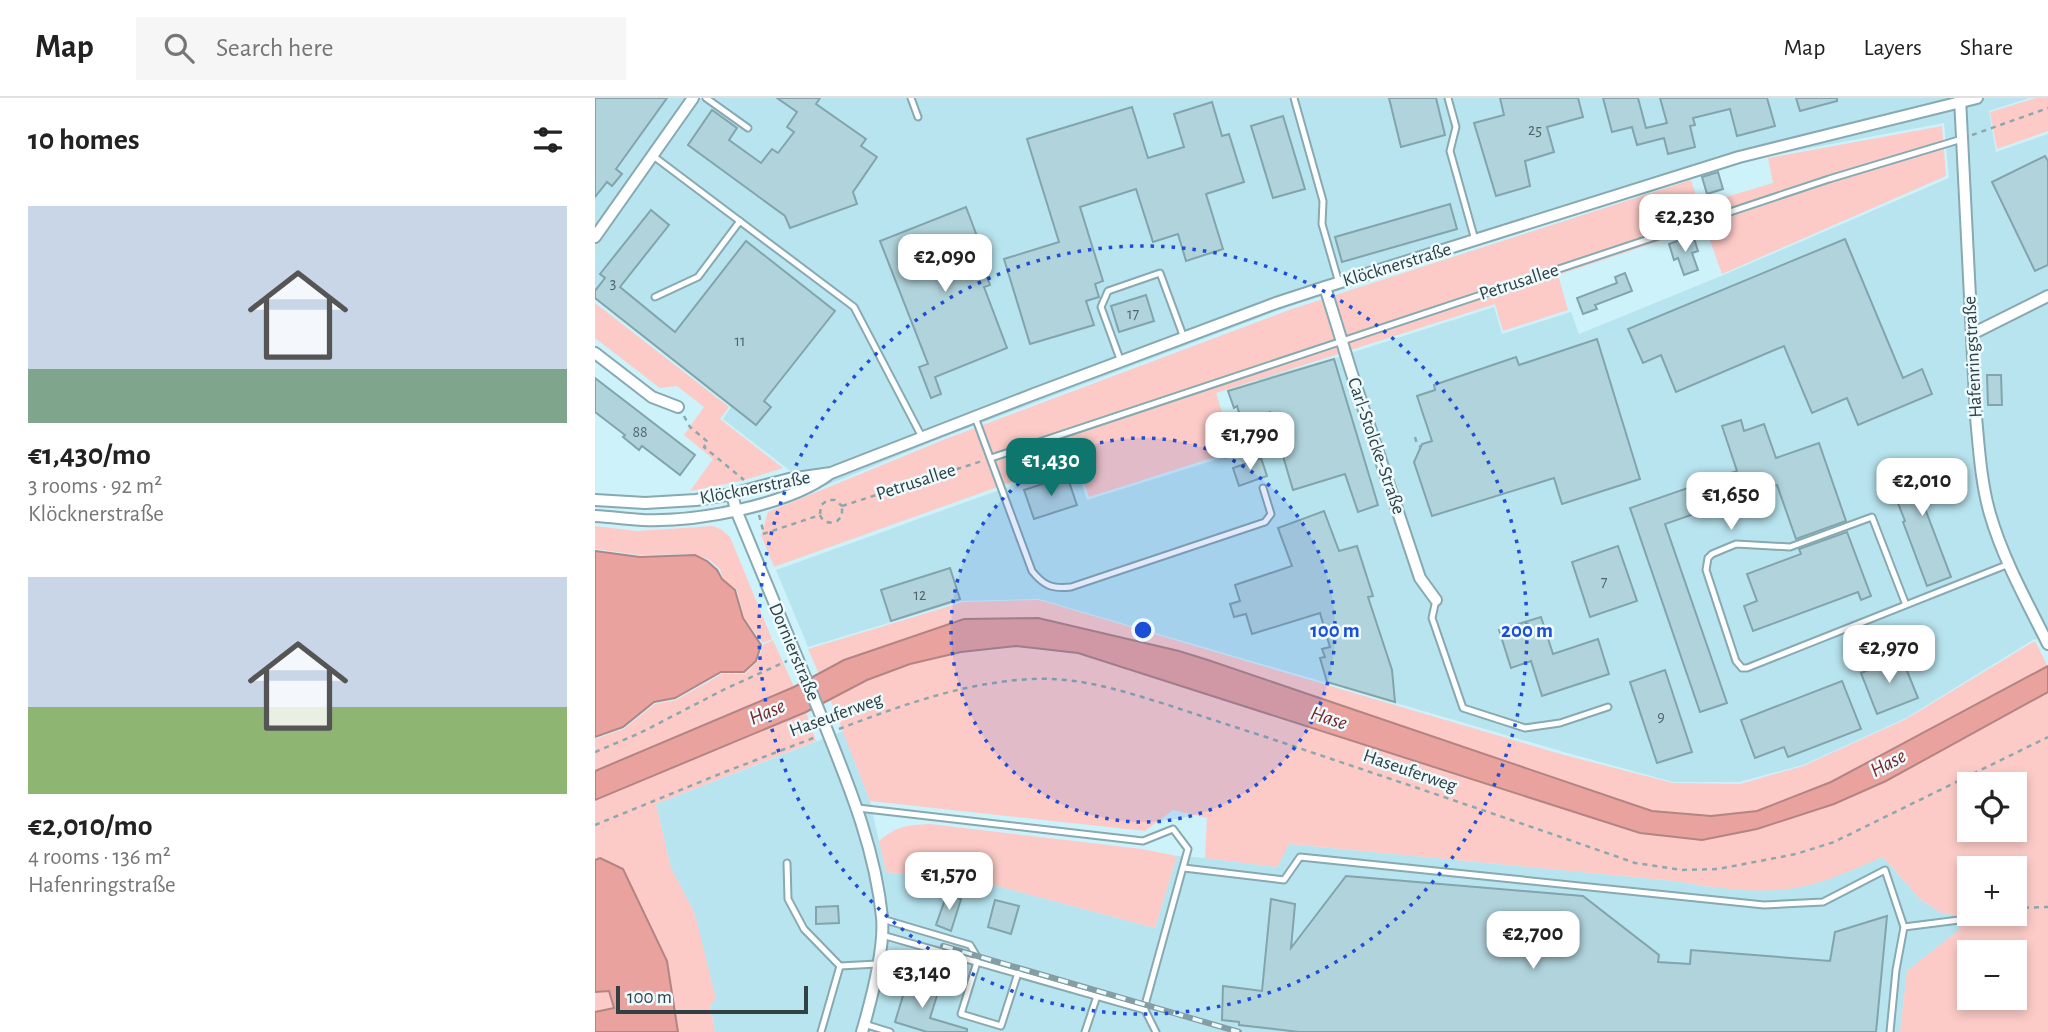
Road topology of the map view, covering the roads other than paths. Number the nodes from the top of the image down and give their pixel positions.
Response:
1 (693, 98) edge
2 (706, 98) edge
3 (911, 98) edge
4 (1294, 98) edge
5 (1448, 98) edge
6 (1977, 98) edge
7 (1960, 100) edge
8 (918, 117) dead end
9 (748, 128) dead end
10 (1962, 139) junction
11 (652, 155) junction
12 (740, 221) junction
13 (595, 237) edge
14 (1475, 240) junction
15 (1339, 283) junction
16 (1325, 287) junction
17 (2048, 296) edge
18 (655, 297) dead end
19 (1972, 334) junction
20 (1184, 338) junction
21 (1341, 341) junction
22 (595, 353) edge
23 (1121, 362) junction
24 (678, 407) road end
25 (975, 417) junction
26 (922, 437) junction
27 (991, 458) junction
28 (831, 473) junction
29 (1263, 488) dead end
30 (732, 494) junction
31 (595, 500) edge
32 (736, 510) junction
33 (595, 516) edge
34 (2009, 564) junction
35 (1436, 600) joint
36 (1906, 605) junction
37 (2048, 644) edge
38 (1608, 707) dead end
39 (858, 808) junction
40 (787, 863) dead end
41 (1184, 868) junction
42 (882, 919) junction
43 (1957, 920) edge
44 (1905, 927) junction
45 (881, 935) junction
46 (977, 962) junction
47 (877, 964) junction
48 (840, 966) junction
49 (1018, 973) junction
50 (1097, 996) junction
51 (1145, 1010) junction
52 (863, 1028) edge
53 (821, 1032) edge
54 (890, 1032) edge
55 (1086, 1032) edge
56 (1156, 1032) edge
57 (1890, 1032) edge

1 - 11 street
2 - 9 lane
3 - 8 lane
4 - 15 lane
5 - 14 lane
6 - 7 street, Klöcknerstraße
7 - 10 street, Hafenringstraße
7 - 14 street, Klöcknerstraße
10 - 19 street, Hafenringstraße
10 - 21 lane, Petrusallee
11 - 12 lane
11 - 13 street
12 - 18 lane
12 - 26 lane
14 - 15 street, Klöcknerstraße
15 - 16 street, Klöcknerstraße
16 - 20 street, Klöcknerstraße
16 - 21 street, Carl-Stolcke-Straße
17 - 19 street
19 - 34 street, Hafenringstraße
20 - 23 street, Klöcknerstraße
20 - 23 lane
21 - 27 lane, Petrusallee
21 - 35 street, Carl-Stolcke-Straße
22 - 24 street
23 - 25 street, Klöcknerstraße
25 - 26 street, Klöcknerstraße
25 - 27 lane
26 - 28 street, Klöcknerstraße
27 - 29 lane
28 - 30 street, Klöcknerstraße
28 - 32 street, Klöcknerstraße
30 - 31 street, Klöcknerstraße
30 - 32 street, Dornierstraße
32 - 33 street, Klöcknerstraße
32 - 39 street, Dornierstraße
34 - 36 lane
34 - 37 street, Hafenringstraße
35 - 38 lane
36 - 36 lane
39 - 41 lane
39 - 42 street, Dornierstraße
40 - 48 lane
41 - 44 lane
41 - 51 lane
42 - 45 street, Dornierstraße
42 - 46 lane
43 - 44 lane
44 - 57 lane
45 - 46 lane
45 - 47 street, Dornierstraße
46 - 49 lane
46 - 49 lane
47 - 48 lane
47 - 52 street, Dornierstraße
48 - 53 lane
49 - 50 lane
50 - 51 lane
50 - 55 lane
51 - 56 lane
52 - 54 lane

